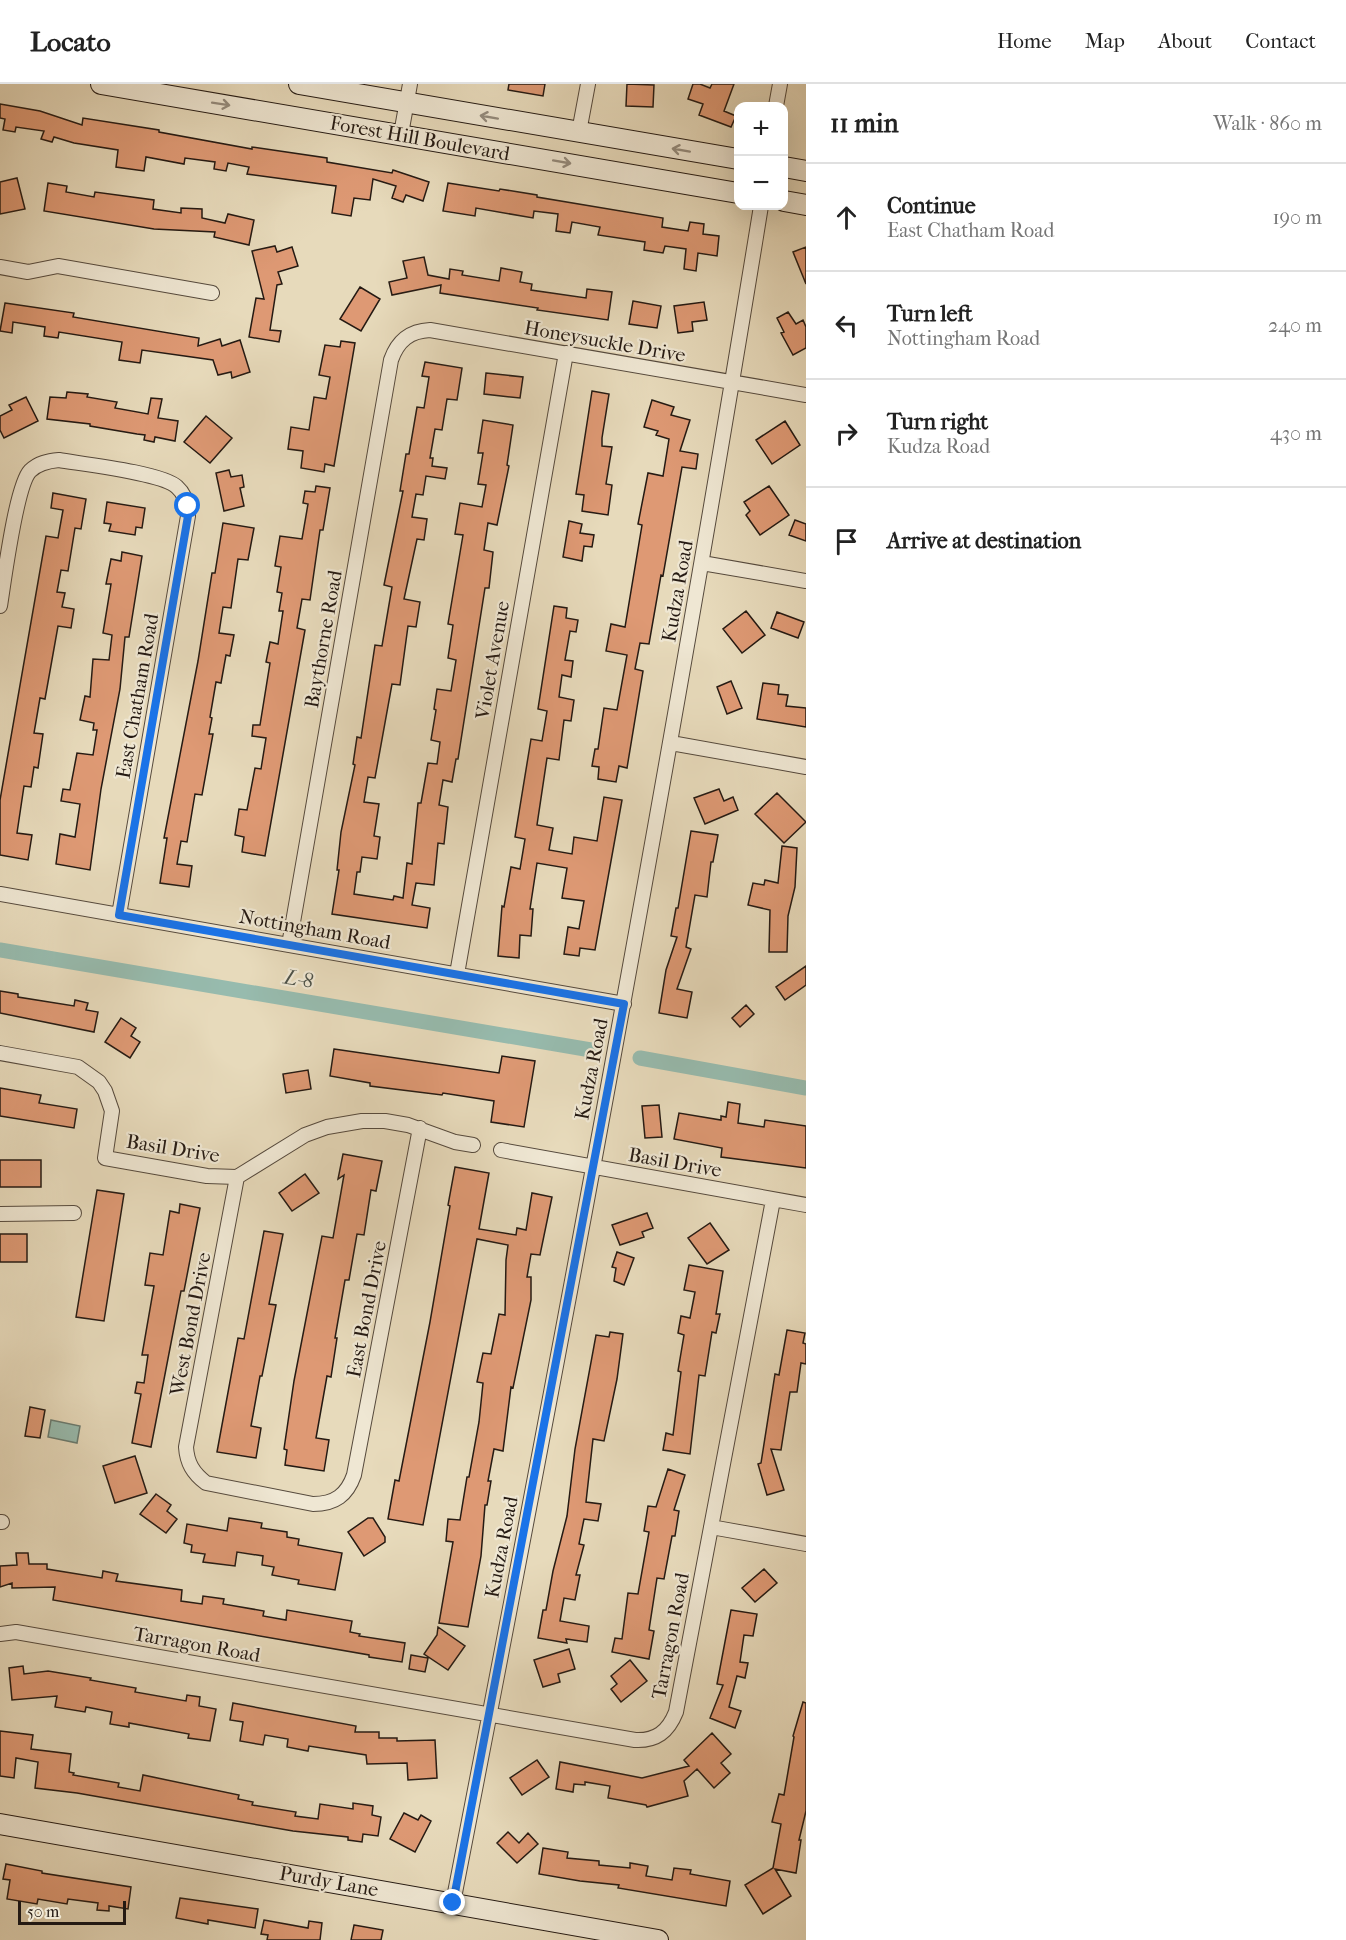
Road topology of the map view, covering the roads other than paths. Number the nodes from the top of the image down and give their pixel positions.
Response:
1 (101, 84) edge
2 (299, 84) edge
3 (588, 84) edge
4 (780, 84) edge
5 (408, 93) edge
6 (777, 102) edge
7 (579, 132) junction
8 (401, 134) junction
9 (734, 158) edge
10 (788, 168) edge
11 (806, 171) edge
12 (734, 192) edge
13 (788, 202) edge
14 (806, 205) edge
15 (760, 210) edge
16 (0, 267) edge
17 (212, 293) dead end
18 (400, 341) joint
19 (566, 353) junction
20 (734, 383) junction
21 (806, 395) edge
22 (702, 563) junction
23 (806, 581) edge
24 (0, 606) edge
25 (671, 743) junction
26 (806, 767) edge
27 (0, 894) edge
28 (119, 915) junction
29 (289, 945) junction
30 (457, 974) junction
31 (624, 1004) junction
32 (0, 1053) edge
33 (420, 1128) junction
34 (473, 1145) dead end
35 (501, 1150) dead end
36 (592, 1168) junction
37 (237, 1177) junction
38 (773, 1200) junction
39 (806, 1205) edge
40 (74, 1213) dead end
41 (0, 1214) edge
42 (197, 1476) joint
43 (711, 1527) junction
44 (806, 1544) edge
45 (0, 1634) edge
46 (489, 1715) junction
47 (0, 1824) edge
48 (453, 1903) junction
49 (631, 1938) edge
50 (658, 1940) edge

1 -> 8 main road, Forest Hill Boulevard
2 - 5 main road, Forest Hill Boulevard
3 - 7 street
4 - 6 street
7 -> 5 main road, Forest Hill Boulevard
5 - 8 street
9 -> 7 main road, Forest Hill Boulevard
8 -> 12 main road, Forest Hill Boulevard
10 - 11 main road
13 - 14 main road
15 - 20 street, Kudza Road
16 - 17 street
18 - 19 street, Honeysuckle Drive
18 - 29 street, Baythorne Road
19 - 20 street, Honeysuckle Drive
19 - 30 street, Violet Avenue
20 - 21 street, Honeysuckle Drive
20 - 22 street, Kudza Road
22 - 23 street
22 - 25 street, Kudza Road
24 - 28 street, East Chatham Road
25 - 26 street
25 - 31 street, Kudza Road
27 - 28 street, Nottingham Road
28 - 29 street, Nottingham Road
29 - 30 street, Nottingham Road
30 - 31 street, Nottingham Road
31 - 36 street, Kudza Road
32 - 37 street, Basil Drive
33 - 34 street, Basil Drive
33 - 37 street, Basil Drive
33 - 42 street, East Bond Drive
35 - 36 street, Basil Drive
36 - 38 street, Basil Drive
36 - 46 street, Kudza Road
37 - 42 street, West Bond Drive
38 - 39 street, Basil Drive
38 - 43 street, Tarragon Road
40 - 41 street
43 - 44 street
43 - 46 street, Tarragon Road
45 - 46 street, Tarragon Road
46 - 48 street, Kudza Road
47 - 48 main road, Purdy Lane
48 - 49 main road, Purdy Lane
49 - 50 main road, Purdy Lane

